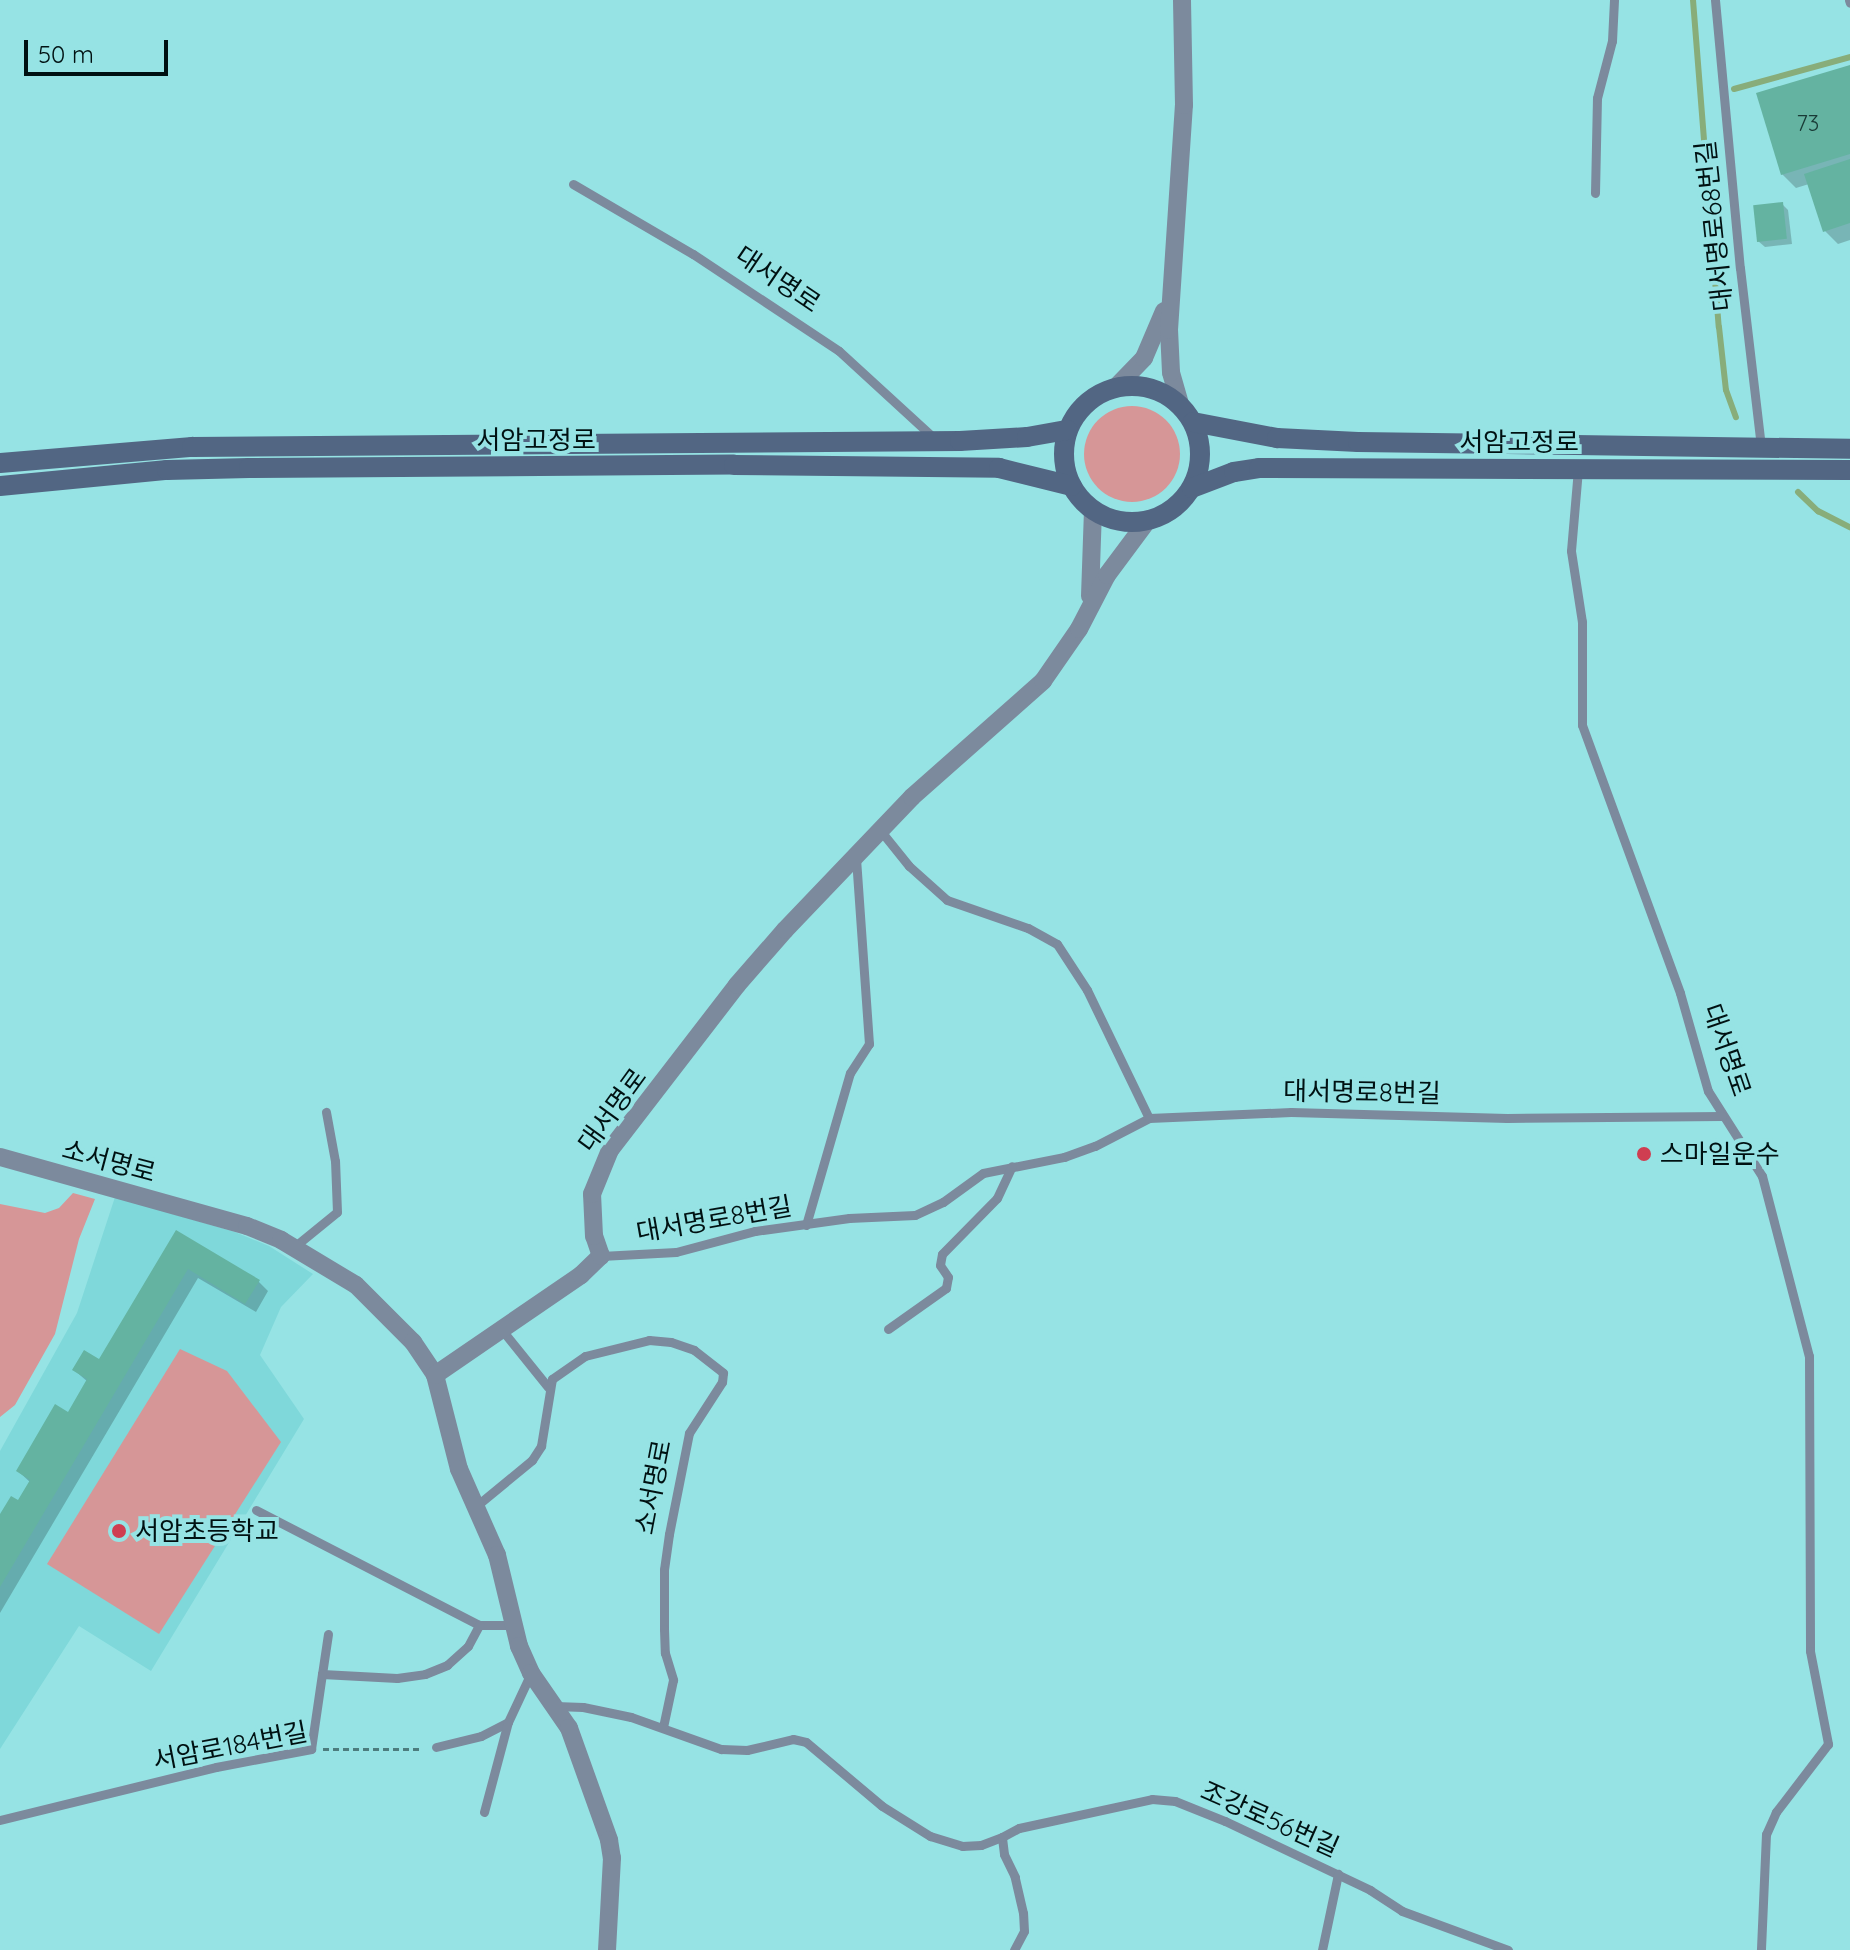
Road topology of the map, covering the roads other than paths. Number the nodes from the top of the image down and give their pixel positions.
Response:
1 (1182, 0) edge
2 (1614, 0) edge
3 (1715, 0) edge
4 (573, 184) dead end
5 (1595, 193) dead end
6 (1171, 290) junction
7 (1117, 386) junction
8 (1180, 404) junction
9 (1193, 422) junction
10 (1067, 430) junction
11 (937, 441) junction
12 (1761, 447) junction
13 (1850, 449) edge
14 (0, 463) edge
15 (1578, 468) junction
16 (1850, 470) edge
17 (0, 486) edge
18 (1072, 486) junction
19 (1192, 488) junction
20 (1093, 511) junction
21 (1148, 520) junction
22 (1090, 602) junction
23 (880, 830) junction
24 (856, 856) junction
25 (326, 1112) dead end
26 (1722, 1116) junction
27 (1149, 1118) junction
28 (0, 1157) edge
29 (1012, 1166) junction
30 (806, 1225) junction
31 (294, 1247) junction
32 (601, 1256) junction
33 (888, 1329) dead end
34 (502, 1330) junction
35 (435, 1375) junction
36 (548, 1387) junction
37 (475, 1507) junction
38 (256, 1510) dead end
39 (479, 1625) junction
40 (512, 1625) junction
41 (328, 1634) dead end
42 (531, 1673) junction
43 (322, 1674) junction
44 (555, 1706) junction
45 (508, 1722) junction
46 (663, 1727) junction
47 (436, 1747) road end
48 (484, 1812) dead end
49 (0, 1820) edge
50 (1002, 1837) junction
51 (1338, 1874) junction
52 (607, 1950) edge
53 (1014, 1950) edge
54 (1322, 1950) edge
55 (1508, 1950) edge
56 (1761, 1950) edge

1 - 6 street
2 - 5 lane
3 - 12 lane, 대서명로68번길
4 - 11 lane, 대서명로
6 - 7 street
6 - 8 street
7 - 8 main road
7 - 10 main road
8 - 9 main road
9 - 12 main road, 서암고정로
9 - 19 main road
10 - 11 main road, 서암고정로
10 - 18 main road
11 - 14 main road, 서암고정로
12 - 13 main road, 서암고정로
15 - 16 main road, 서암고정로
15 - 19 main road, 서암고정로
15 - 26 lane, 대서명로
17 - 18 main road, 서암고정로
18 - 20 main road
19 - 21 main road
20 - 21 main road
20 - 22 street
21 - 22 street, 대서명로
22 - 23 street, 대서명로
23 - 24 street, 대서명로
23 - 27 lane
24 - 30 lane
24 - 32 street, 대서명로
25 - 31 lane
26 - 27 lane, 대서명로8번길
26 - 56 lane, 대서명로
27 - 29 lane, 대서명로8번길
28 - 31 street, 소서명로
29 - 30 lane, 대서명로8번길
29 - 33 lane
30 - 32 lane, 대서명로8번길
31 - 35 street, 소서명로
32 - 34 street
34 - 35 street
34 - 36 lane
35 - 37 street, 소서명로
36 - 37 lane
36 - 46 lane, 소서명로
37 - 40 street, 소서명로
38 - 39 lane
39 - 40 lane
39 - 43 lane
40 - 42 street, 소서명로
41 - 43 lane
42 - 44 street, 소서명로
42 - 45 lane
43 - 49 lane, 서암로184번길
44 - 46 lane, 조강로56번길
44 - 52 street, 소서명로
45 - 47 lane
45 - 48 lane
46 - 50 lane, 조강로56번길
50 - 51 lane, 조강로56번길
50 - 53 lane
51 - 54 lane
51 - 55 lane, 조강로56번길

